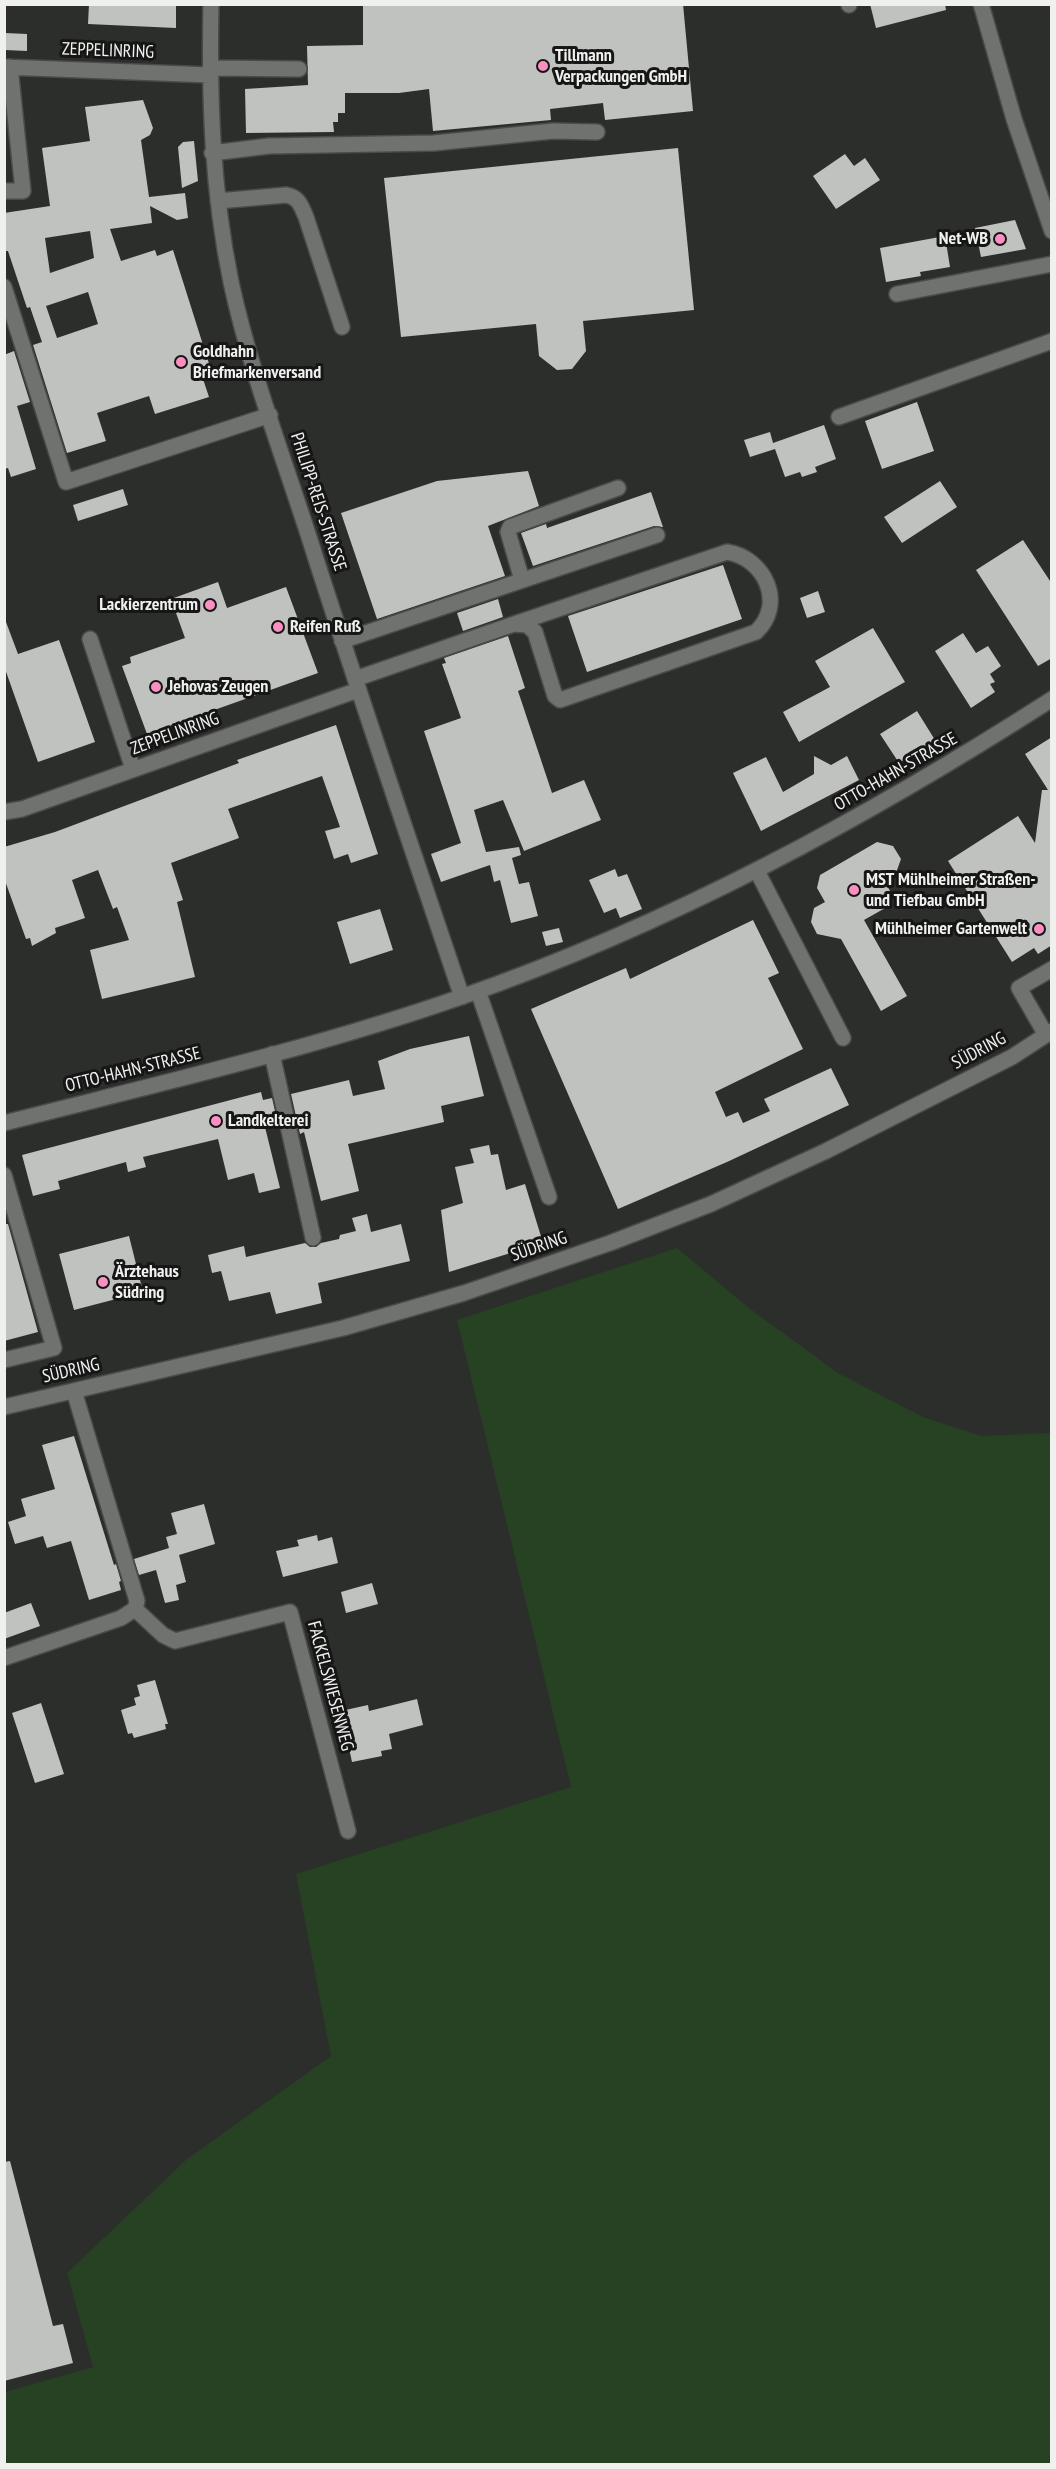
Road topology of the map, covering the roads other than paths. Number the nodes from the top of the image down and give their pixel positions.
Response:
1 (211, 4) edge
2 (981, 4) edge
3 (7, 67) edge
4 (299, 69) dead end
5 (210, 71) junction
6 (597, 132) dead end
7 (212, 153) junction
8 (4, 191) edge
9 (218, 201) junction
10 (1052, 231) edge
11 (1052, 264) edge
12 (4, 287) edge
13 (897, 294) dead end
14 (342, 327) dead end
15 (1052, 341) edge
16 (270, 415) junction
17 (839, 417) dead end
18 (618, 488) dead end
19 (657, 535) dead end
20 (522, 580) junction
21 (514, 624) junction
22 (90, 639) dead end
23 (342, 641) junction
24 (356, 684) junction
25 (1052, 699) edge
26 (133, 769) junction
27 (4, 812) edge
28 (757, 871) junction
29 (1052, 969) edge
30 (478, 991) junction
31 (462, 997) junction
32 (1049, 1033) edge
33 (843, 1038) dead end
34 (272, 1054) junction
35 (4, 1123) edge
36 (4, 1175) edge
37 (549, 1197) dead end
38 (313, 1238) dead end
39 (4, 1360) edge
40 (74, 1391) junction
41 (4, 1407) edge
42 (135, 1609) junction
43 (4, 1658) edge
44 (348, 1831) dead end

1 - 5 street, PHILIPP-REIS-STRASSE
2 - 10 street
3 - 5 street, ZEPPELINRING
3 - 8 street
4 - 5 street, ZEPPELINRING
5 - 7 street, PHILIPP-REIS-STRASSE
6 - 7 street
7 - 9 street, PHILIPP-REIS-STRASSE
9 - 14 street
9 - 16 street, PHILIPP-REIS-STRASSE
11 - 13 street
12 - 16 street
15 - 17 street
16 - 23 street, PHILIPP-REIS-STRASSE
18 - 20 street
19 - 20 street
20 - 23 street
21 - 21 street, ZEPPELINRING
21 - 24 street, ZEPPELINRING
22 - 26 street
23 - 24 street, PHILIPP-REIS-STRASSE
24 - 26 street, ZEPPELINRING
24 - 31 street, PHILIPP-REIS-STRASSE
25 - 28 street, OTTO-HAHN-STRASSE
26 - 27 street, ZEPPELINRING
28 - 30 street, OTTO-HAHN-STRASSE
28 - 33 street
29 - 32 street
30 - 31 street, OTTO-HAHN-STRASSE
30 - 37 street
31 - 34 street, OTTO-HAHN-STRASSE
32 - 40 street, SÜDRING
34 - 35 street, OTTO-HAHN-STRASSE
34 - 38 street
36 - 39 street
40 - 41 street, SÜDRING
40 - 42 street
42 - 43 street
42 - 44 street, FACKELSWIESENWEG

